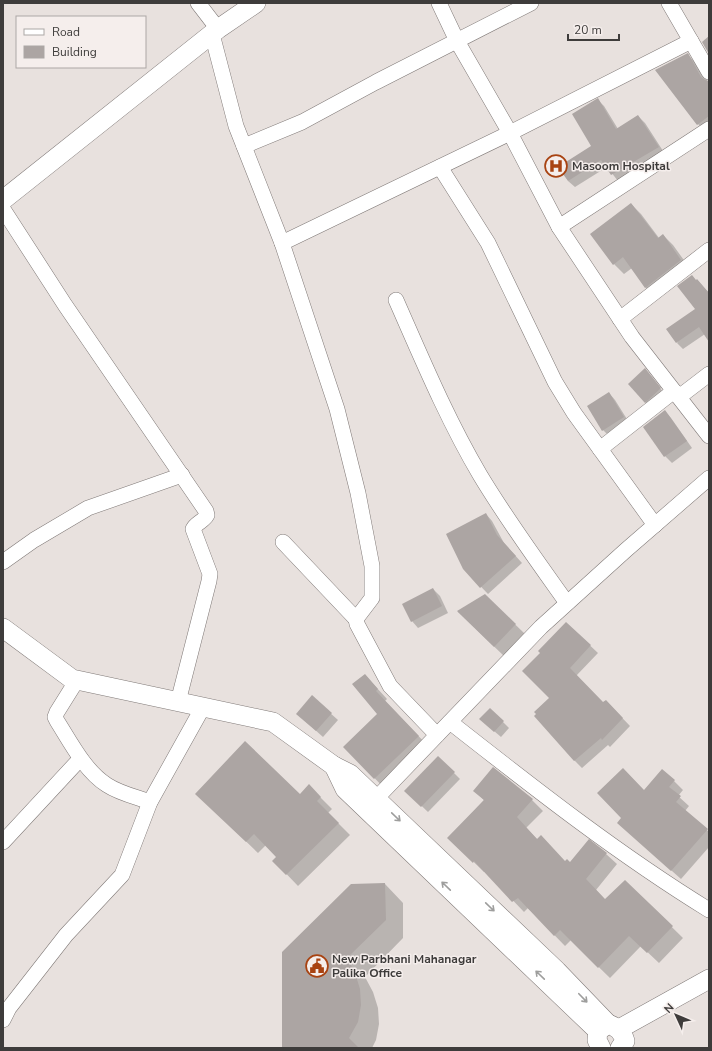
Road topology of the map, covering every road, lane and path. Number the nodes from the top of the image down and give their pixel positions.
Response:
1 (198, 3) edge
2 (256, 3) edge
3 (439, 3) edge
4 (531, 3) edge
5 (669, 3) edge
6 (215, 32) junction
7 (457, 41) junction
8 (691, 41) junction
9 (709, 72) edge
10 (709, 129) edge
11 (510, 133) junction
12 (244, 146) junction
13 (440, 167) junction
14 (3, 200) edge
15 (3, 209) edge
16 (559, 227) junction
17 (282, 243) junction
18 (709, 250) edge
19 (396, 300) dead end
20 (620, 319) junction
21 (709, 374) edge
22 (676, 394) junction
23 (709, 436) edge
24 (600, 449) junction
25 (182, 475) junction
26 (709, 478) edge
27 (655, 525) junction
28 (283, 542) dead end
29 (3, 562) edge
30 (567, 603) junction
31 (356, 619) junction
32 (3, 628) edge
33 (76, 680) junction
34 (178, 702) junction
35 (203, 707) junction
36 (450, 722) junction
37 (437, 735) junction
38 (80, 758) junction
39 (150, 802) junction
40 (371, 804) junction
41 (3, 842) edge
42 (709, 910) edge
43 (709, 979) edge
44 (3, 1020) edge
45 (612, 1041) edge

1 - 6 street
2 - 6 street
3 - 7 street
4 - 7 street
5 - 8 street
6 - 12 street
6 - 14 street
7 - 11 street
7 - 12 street
8 - 9 street
8 - 11 street
10 - 16 street
11 - 13 street
11 - 16 street
12 - 17 street
13 - 17 street
13 - 24 street
15 - 25 street
16 - 20 street
17 - 31 street
18 - 20 street
19 - 30 street
20 - 22 street
21 - 22 street
22 - 23 street
22 - 24 street
24 - 27 street
25 - 29 street
25 - 34 street
26 - 27 street
27 - 30 street
28 - 31 street
30 - 36 street
31 - 37 street
32 - 33 street
33 - 34 street
33 - 38 street
34 - 35 street
35 - 39 street
35 - 40 street
36 - 37 street
36 - 42 street
37 - 40 street
38 - 39 street
38 - 41 street
39 - 44 street
40 - 45 street
43 - 45 street

